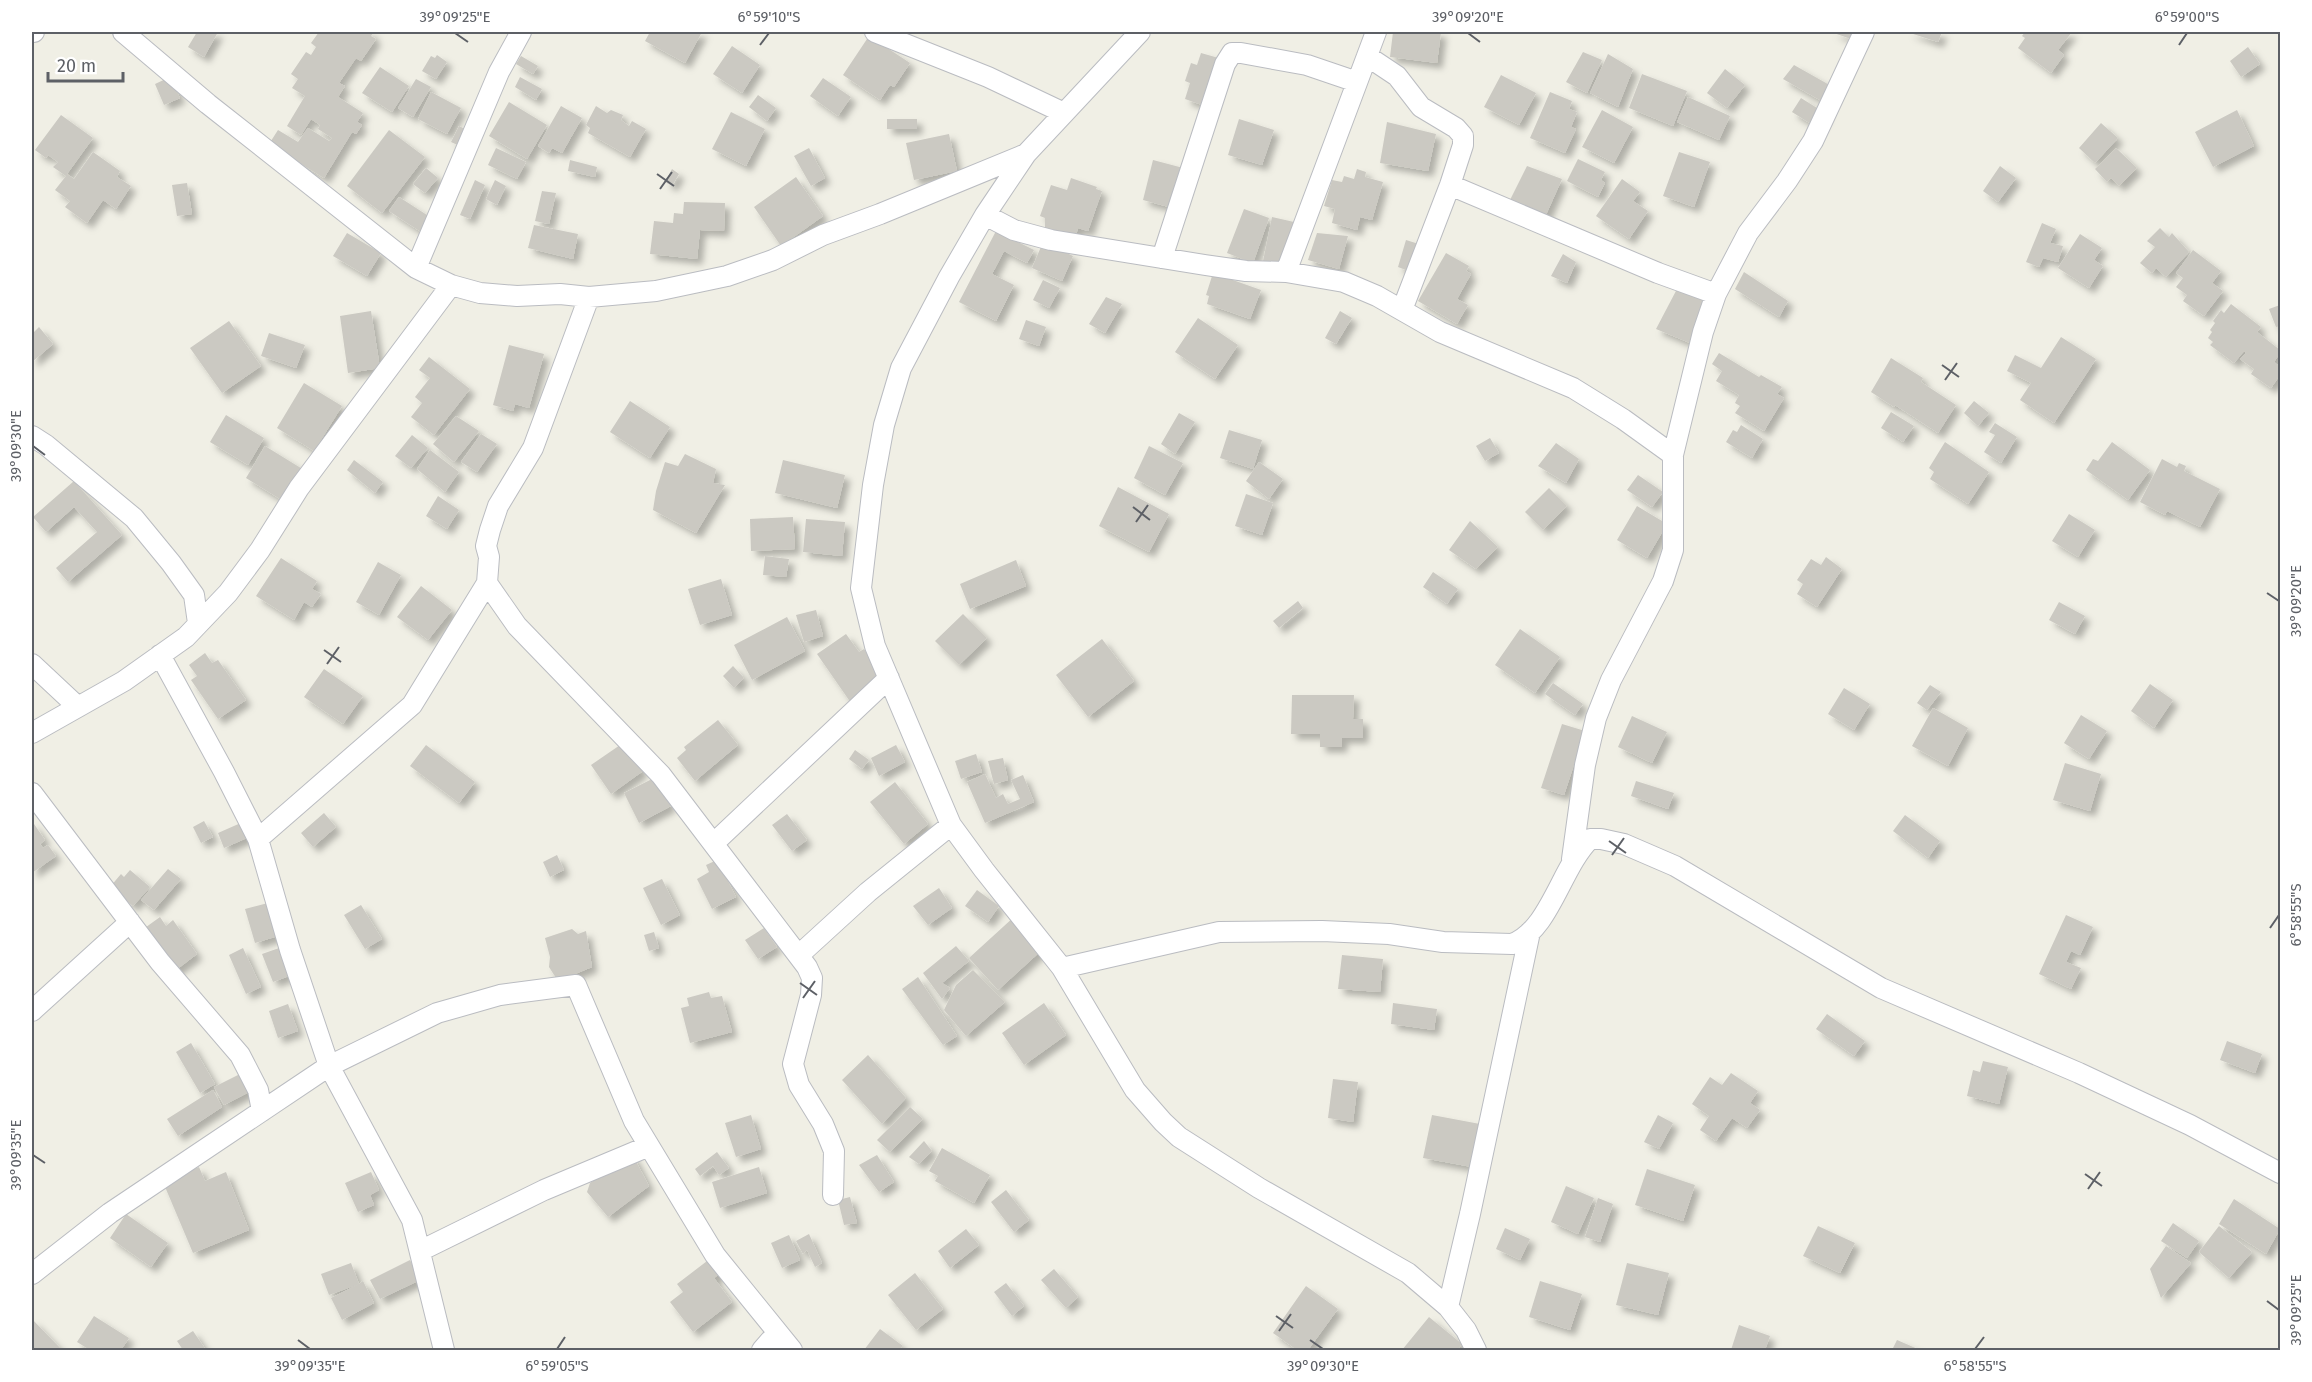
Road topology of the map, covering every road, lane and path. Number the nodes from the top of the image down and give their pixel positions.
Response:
1 (123, 32) edge
2 (521, 32) edge
3 (875, 32) edge
4 (1140, 32) edge
5 (1376, 32) edge
6 (1864, 32) edge
7 (1367, 56) junction
8 (1357, 82) junction
9 (1064, 113) junction
10 (1026, 154) junction
11 (1450, 185) junction
12 (985, 215) junction
13 (1162, 258) junction
14 (416, 268) junction
15 (1286, 272) junction
16 (451, 285) junction
17 (1716, 294) junction
18 (589, 297) junction
19 (1402, 310) junction
20 (32, 436) edge
21 (1673, 454) junction
22 (487, 583) junction
23 (198, 623) junction
24 (160, 655) junction
25 (32, 664) edge
26 (889, 678) junction
27 (78, 707) junction
28 (32, 733) edge
29 (32, 793) edge
30 (951, 825) junction
31 (258, 839) junction
32 (714, 843) junction
33 (1572, 861) junction
34 (130, 922) junction
35 (1530, 932) junction
36 (799, 955) junction
37 (1062, 968) junction
38 (32, 1011) edge
39 (330, 1066) junction
40 (262, 1111) junction
41 (649, 1146) junction
42 (2280, 1173) edge
43 (833, 1195) dead end
44 (420, 1251) junction
45 (32, 1274) edge
46 (1448, 1307) junction
47 (777, 1333) junction
48 (444, 1350) edge
49 (762, 1350) edge
50 (792, 1350) edge
51 (1476, 1350) edge

1 - 14 street
2 - 14 street
3 - 9 street
4 - 9 street
5 - 7 street
6 - 17 street
7 - 8 street
7 - 11 street
8 - 13 street
8 - 15 street
9 - 10 street
10 - 12 street
10 - 18 street
11 - 17 street
11 - 19 street
12 - 13 street
12 - 26 street
13 - 15 street
14 - 16 street
15 - 19 street
16 - 18 street
16 - 23 street
17 - 21 street
18 - 22 street
19 - 21 street
20 - 23 street
21 - 33 street
22 - 31 street
22 - 32 street
23 - 24 street
24 - 27 street
24 - 31 street
25 - 27 street
26 - 30 street
26 - 32 street
27 - 28 street
29 - 34 street
30 - 36 street
30 - 37 street
31 - 39 street
32 - 36 street
33 - 35 street
33 - 42 street
34 - 38 street
34 - 40 street
35 - 37 street
35 - 46 street
36 - 43 street
37 - 46 street
39 - 40 street
39 - 41 street
39 - 44 street
40 - 45 street
41 - 44 street
41 - 47 street
44 - 48 street
46 - 51 street
47 - 49 street
47 - 50 street

